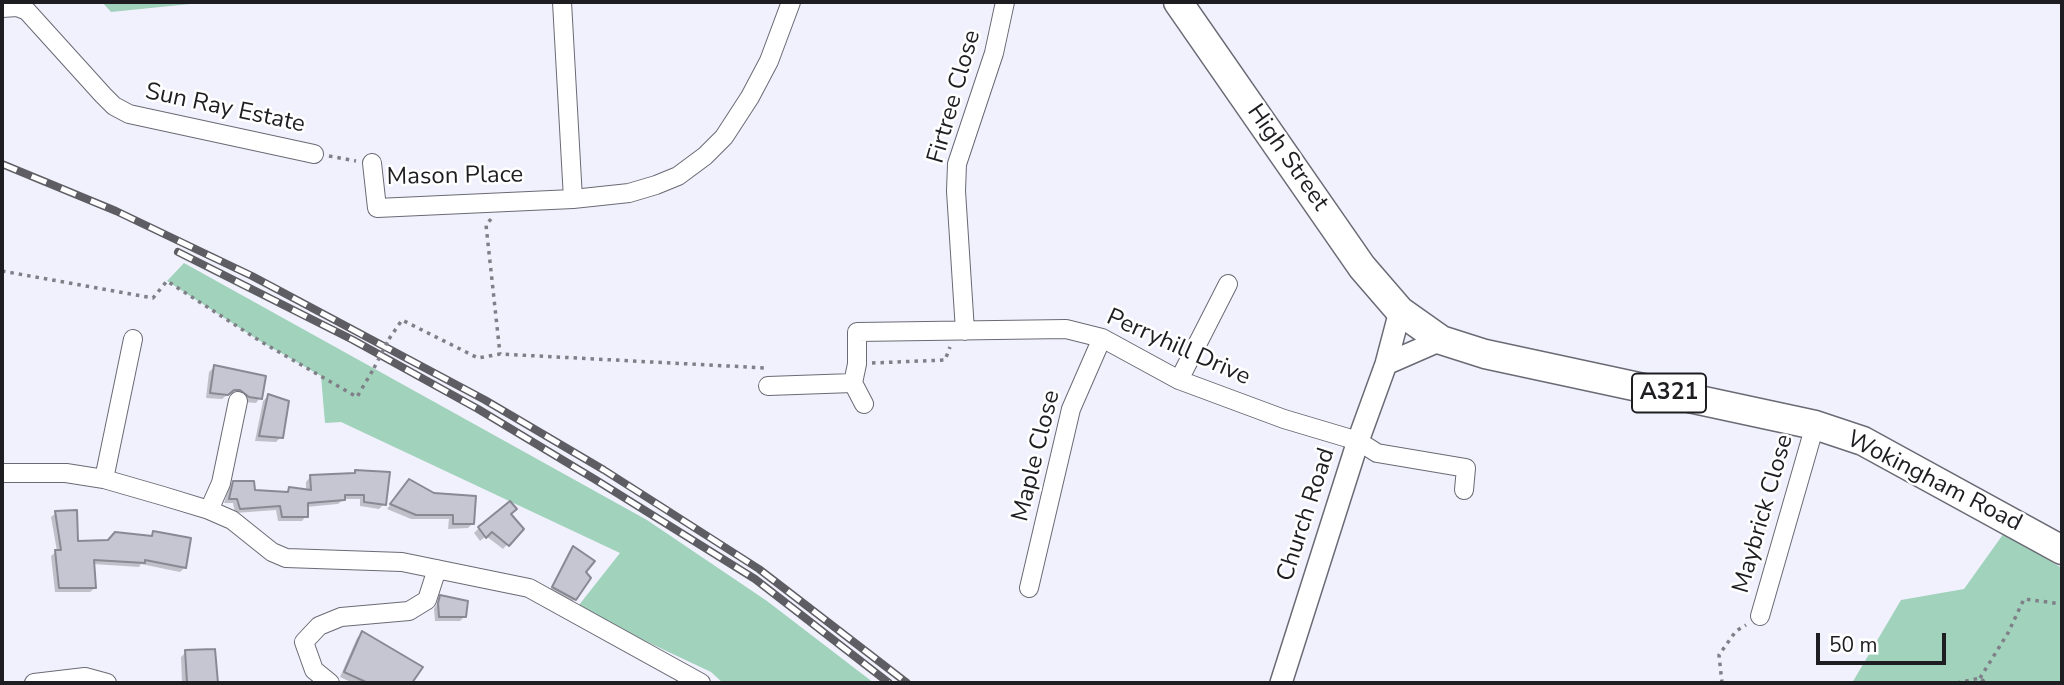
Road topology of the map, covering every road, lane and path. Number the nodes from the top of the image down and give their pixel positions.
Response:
1 (562, 2) edge
2 (791, 2) edge
3 (1005, 2) edge
4 (1178, 2) edge
5 (2, 8) edge
6 (314, 154) joint
7 (372, 163) joint
8 (573, 199) junction
9 (506, 201) junction
10 (2, 271) edge
11 (1228, 284) dead end
12 (1400, 311) junction
13 (965, 331) junction
14 (1102, 338) junction
15 (133, 339) dead end
16 (1441, 340) junction
17 (499, 354) junction
18 (1386, 363) junction
19 (761, 368) dead end
20 (1179, 380) junction
21 (853, 383) junction
22 (768, 386) dead end
23 (238, 401) dead end
24 (864, 404) dead end
25 (1815, 425) junction
26 (1358, 441) junction
27 (2, 473) edge
28 (104, 479) junction
29 (1464, 490) dead end
30 (209, 510) junction
31 (2062, 550) edge
32 (437, 569) junction
33 (1029, 588) dead end
34 (2062, 604) edge
35 (1760, 616) joint
36 (1980, 678) junction
37 (34, 683) edge
38 (107, 683) edge
39 (330, 683) edge
40 (701, 683) edge
41 (1281, 683) edge
42 (1722, 683) edge
43 (1957, 683) edge
44 (1986, 683) edge

1 - 8 street
2 - 8 street, Mason Place
3 - 13 street, Firtree Close
4 - 12 main road, High Street / A321
5 - 6 street, Sun Ray Estate
6 - 7 path
7 - 9 street, Mason Place
8 - 9 street, Mason Place
9 - 17 path
10 - 17 path, bridge
11 - 20 street
12 - 16 main road, Wokingham Road / A321
12 - 18 street, Church Road
13 - 14 street, Perryhill Drive
13 - 21 street, Perryhill Drive
14 - 20 street, Perryhill Drive
14 - 33 street, Maple Close
15 - 28 street
16 - 18 street
16 - 25 main road, Wokingham Road / A321
17 - 19 path
18 - 26 street, Church Road
20 - 26 street, Perryhill Drive
21 - 22 street
21 - 24 street
23 - 30 street
25 - 31 main road, Wokingham Road / A321
25 - 35 street, Maybrick Close
26 - 29 street, Perryhill Drive
26 - 41 street, Church Road
27 - 28 street
28 - 30 street
30 - 32 street
32 - 39 street
32 - 40 street
34 - 36 path
35 - 42 path
36 - 43 path
36 - 44 path
37 - 38 street

